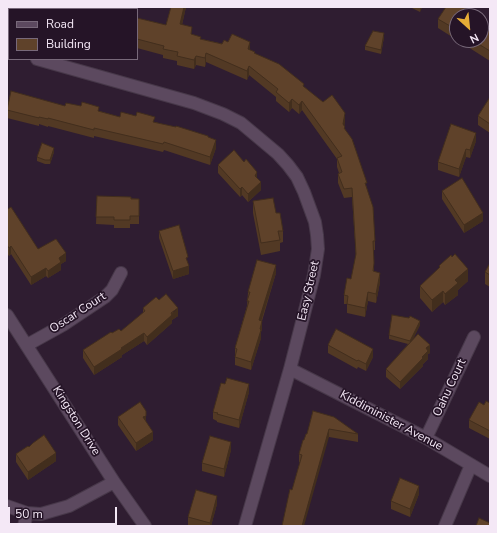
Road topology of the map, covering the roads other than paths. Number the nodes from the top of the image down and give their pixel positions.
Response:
1 (41, 60) edge
2 (121, 274) dead end
3 (7, 315) edge
4 (474, 337) dead end
5 (27, 344) junction
6 (290, 369) junction
7 (426, 438) junction
8 (471, 465) junction
9 (490, 476) edge
10 (114, 482) junction
11 (7, 506) edge
12 (27, 513) junction
13 (24, 526) edge
14 (145, 526) edge
15 (246, 526) edge
16 (444, 526) edge

1 - 6 street, Easy Street
2 - 5 street, Oscar Court
3 - 5 street, Kingston Drive
4 - 7 street, Oahu Court
5 - 10 street, Kingston Drive
6 - 7 street, Kiddiminister Avenue
6 - 15 street, Easy Street
7 - 8 street, Kiddiminister Avenue
8 - 9 street, Kiddiminister Avenue
8 - 16 street
10 - 12 street
10 - 14 street, Kingston Drive
11 - 12 street
12 - 13 street

